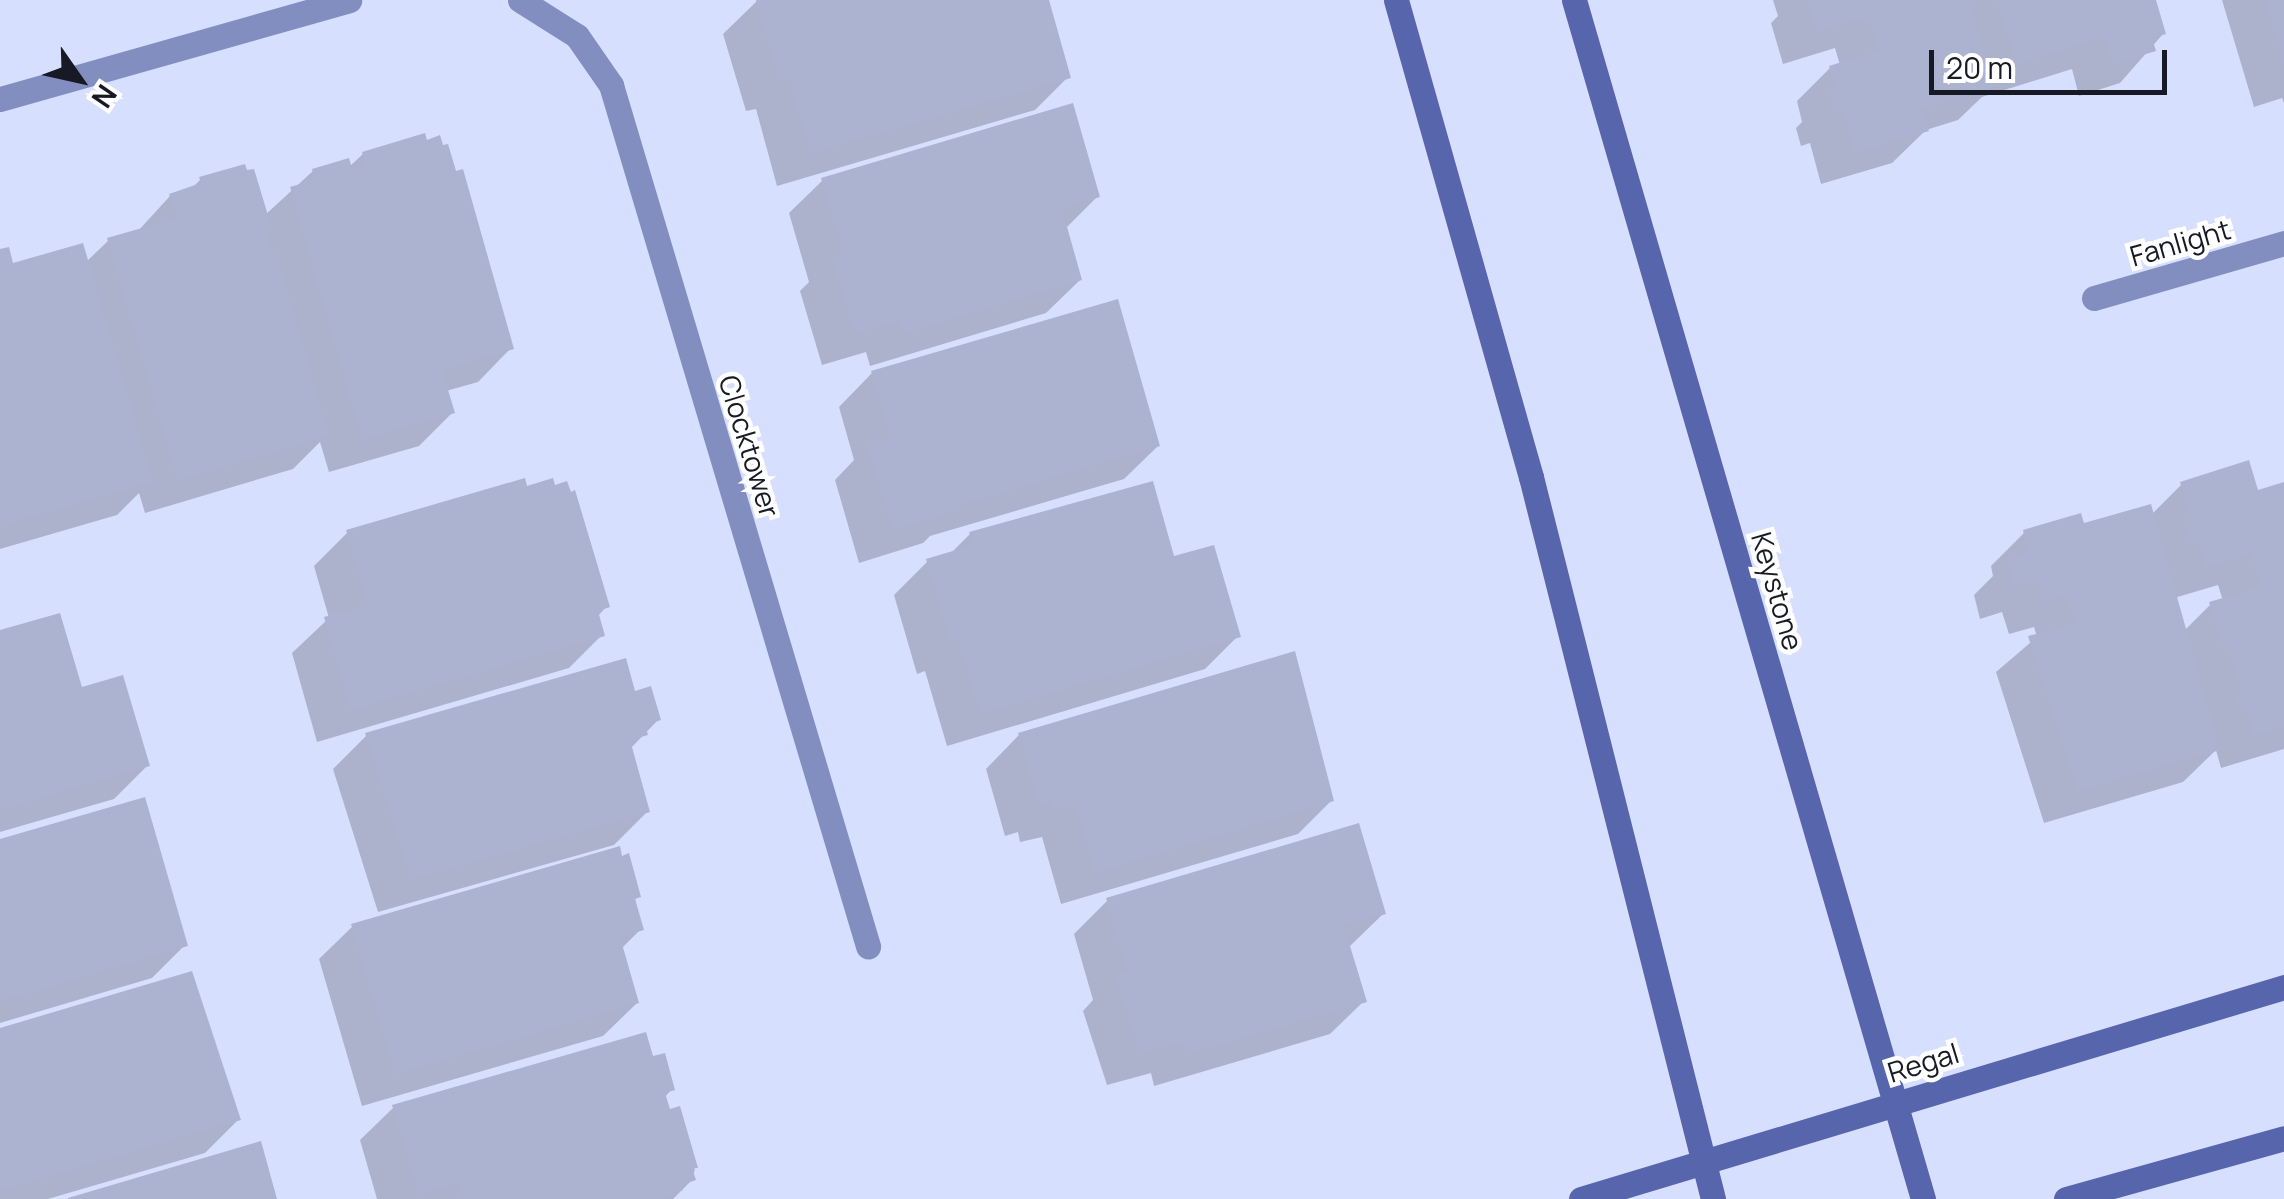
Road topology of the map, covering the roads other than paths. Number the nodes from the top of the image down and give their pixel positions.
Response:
1 (349, 0) edge
2 (520, 0) edge
3 (1396, 0) edge
4 (1574, 0) edge
5 (0, 99) edge
6 (2284, 243) edge
7 (2094, 298) dead end
8 (868, 946) dead end
9 (2284, 987) edge
10 (1896, 1101) junction
11 (2284, 1138) edge
12 (1702, 1164) junction
13 (1581, 1199) edge
14 (1713, 1199) edge
15 (1922, 1199) edge
16 (2066, 1199) edge

1 - 5 street
2 - 8 street, Clocktower
3 - 12 street
4 - 10 street, Keystone
6 - 7 street, Fanlight
9 - 10 street, Regal
10 - 12 street, Regal
10 - 15 street, Keystone
11 - 16 street
12 - 13 street, Regal
12 - 14 street

